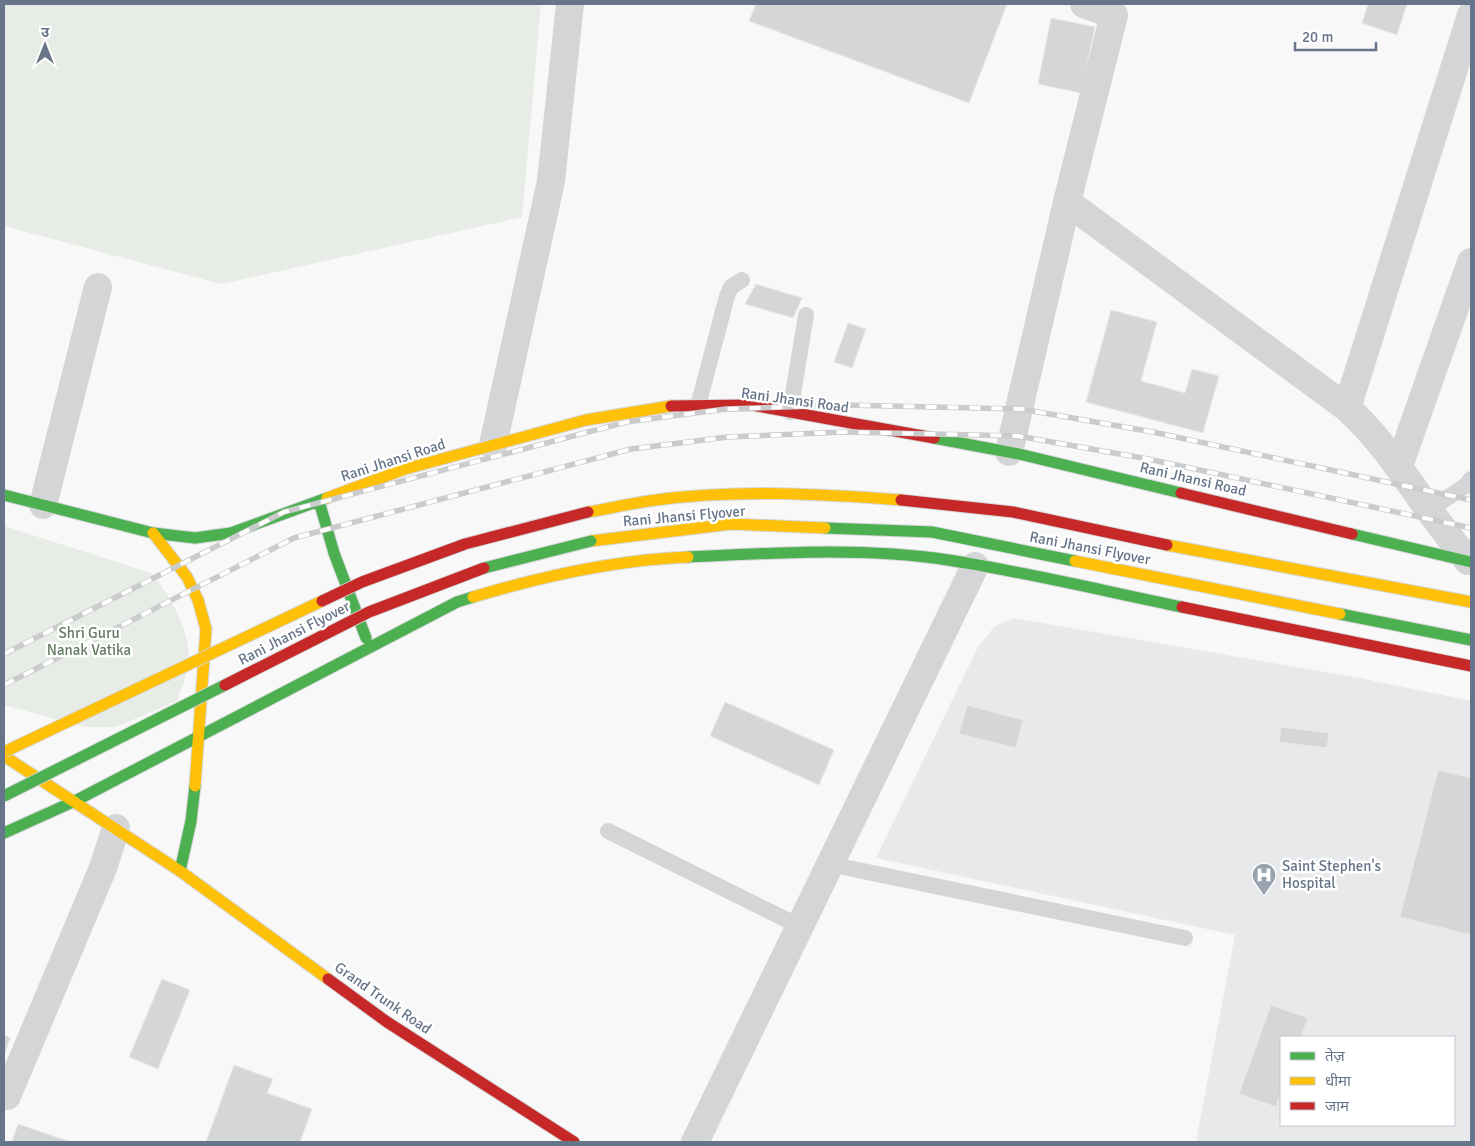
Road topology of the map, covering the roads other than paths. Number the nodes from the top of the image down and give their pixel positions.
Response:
1 (570, 4) edge
2 (1101, 7) edge
3 (1471, 15) edge
4 (1067, 202) junction
5 (1471, 262) edge
6 (742, 280) dead end
7 (98, 287) dead end
8 (806, 315) dead end
9 (698, 406) junction
10 (1347, 408) junction
11 (790, 412) junction
12 (493, 446) junction
13 (1010, 452) junction
14 (1399, 466) junction
15 (1471, 479) edge
16 (4, 494) edge
17 (319, 501) junction
18 (43, 505) junction
19 (1429, 510) junction
20 (153, 533) junction
21 (1470, 561) edge
22 (975, 566) junction
23 (1471, 602) edge
24 (1471, 640) edge
25 (370, 649) junction
26 (1471, 666) edge
27 (200, 737) junction
28 (4, 754) edge
29 (4, 796) edge
30 (76, 801) junction
31 (116, 828) junction
32 (608, 831) dead end
33 (4, 833) edge
34 (829, 864) junction
35 (180, 871) junction
36 (799, 926) junction
37 (1185, 938) dead end
38 (5, 1099) edge
39 (574, 1142) edge
40 (695, 1142) edge

1 - 12 street
2 - 4 street
3 - 10 street
4 - 10 street
4 - 13 street
5 - 14 street
6 - 9 lane
7 - 18 street
8 - 11 lane
9 - 11 main road, Rani Jhansi Road
9 - 12 main road, Rani Jhansi Road
10 - 14 street
11 - 13 main road, Rani Jhansi Road
12 - 17 main road, Rani Jhansi Road
13 - 21 main road, Rani Jhansi Road
14 - 19 street
15 - 19 lane
16 - 18 main road, Rani Jhansi Road
17 - 20 main road, Rani Jhansi Road
17 - 25 main road
18 - 20 main road, Rani Jhansi Road
19 - 21 street
20 - 27 main road
22 - 25 main road
22 - 26 main road
22 - 34 street
23 - 28 main road, Rani Jhansi Flyover, bridge
24 - 29 main road, Rani Jhansi Flyover, bridge
25 - 27 main road
27 - 30 main road
27 - 35 main road
28 - 30 main road, Grand Trunk Road
30 - 31 main road, Grand Trunk Road
30 - 33 main road
31 - 35 main road, Grand Trunk Road
31 - 38 street
32 - 36 lane
34 - 36 street
34 - 37 lane
35 - 39 main road, Grand Trunk Road
36 - 40 street

